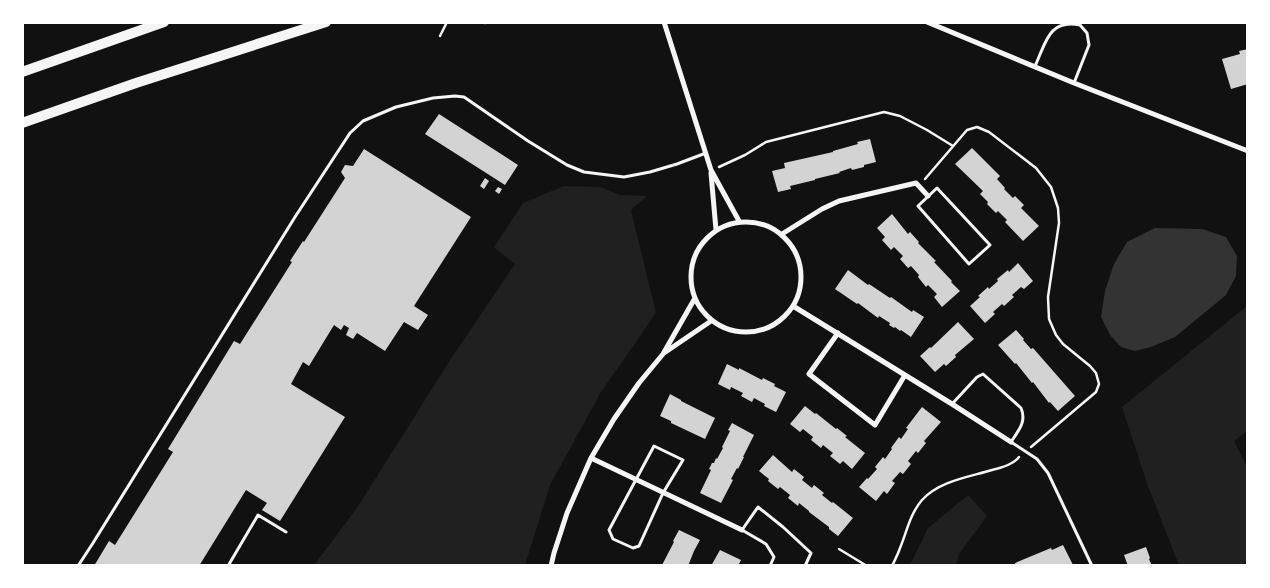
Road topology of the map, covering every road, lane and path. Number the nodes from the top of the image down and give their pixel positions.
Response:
1 (164, 22) edge
2 (326, 22) edge
3 (447, 22) edge
4 (664, 22) edge
5 (927, 22) edge
6 (440, 36) dead end
7 (1035, 66) junction
8 (22, 72) edge
9 (1074, 83) junction
10 (22, 123) edge
11 (953, 146) junction
12 (1248, 152) edge
13 (706, 153) junction
14 (711, 170) junction
15 (919, 186) junction
16 (928, 196) junction
17 (739, 222) junction
18 (716, 230) junction
19 (782, 234) junction
20 (695, 298) junction
21 (793, 306) junction
22 (712, 321) junction
23 (838, 333) junction
24 (663, 354) junction
25 (906, 375) junction
26 (952, 404) junction
27 (1011, 442) junction
28 (1025, 451) junction
29 (591, 458) junction
30 (636, 480) junction
31 (663, 493) junction
32 (742, 530) junction
33 (286, 532) dead end
34 (839, 549) dead end
35 (78, 566) edge
36 (228, 566) edge
37 (551, 566) edge
38 (770, 566) edge
39 (805, 566) edge
40 (867, 566) edge
41 (892, 566) edge
42 (1092, 566) edge

1 - 8 highway
2 - 10 highway
3 - 6 path
4 - 13 street
5 - 7 street
7 - 9 street
7 - 9 lane
9 - 12 street
11 - 14 path
11 - 15 path
11 - 28 path
13 - 14 street
13 - 35 lane
14 - 17 street
14 - 18 street
15 - 16 street
15 - 19 street
16 - 16 lane
17 - 18 street
17 - 19 street
18 - 20 street
19 - 21 street
20 - 22 street
20 - 24 street
21 - 22 street
21 - 23 street
22 - 24 street
23 - 25 street
23 - 25 street
24 - 29 street
25 - 26 street
26 - 27 street
26 - 27 lane
27 - 28 lane
28 - 41 path
28 - 42 lane
29 - 30 street
29 - 37 street
30 - 31 street
30 - 31 lane
30 - 31 lane
31 - 32 street
32 - 38 lane
32 - 39 lane
33 - 36 lane
34 - 40 path

